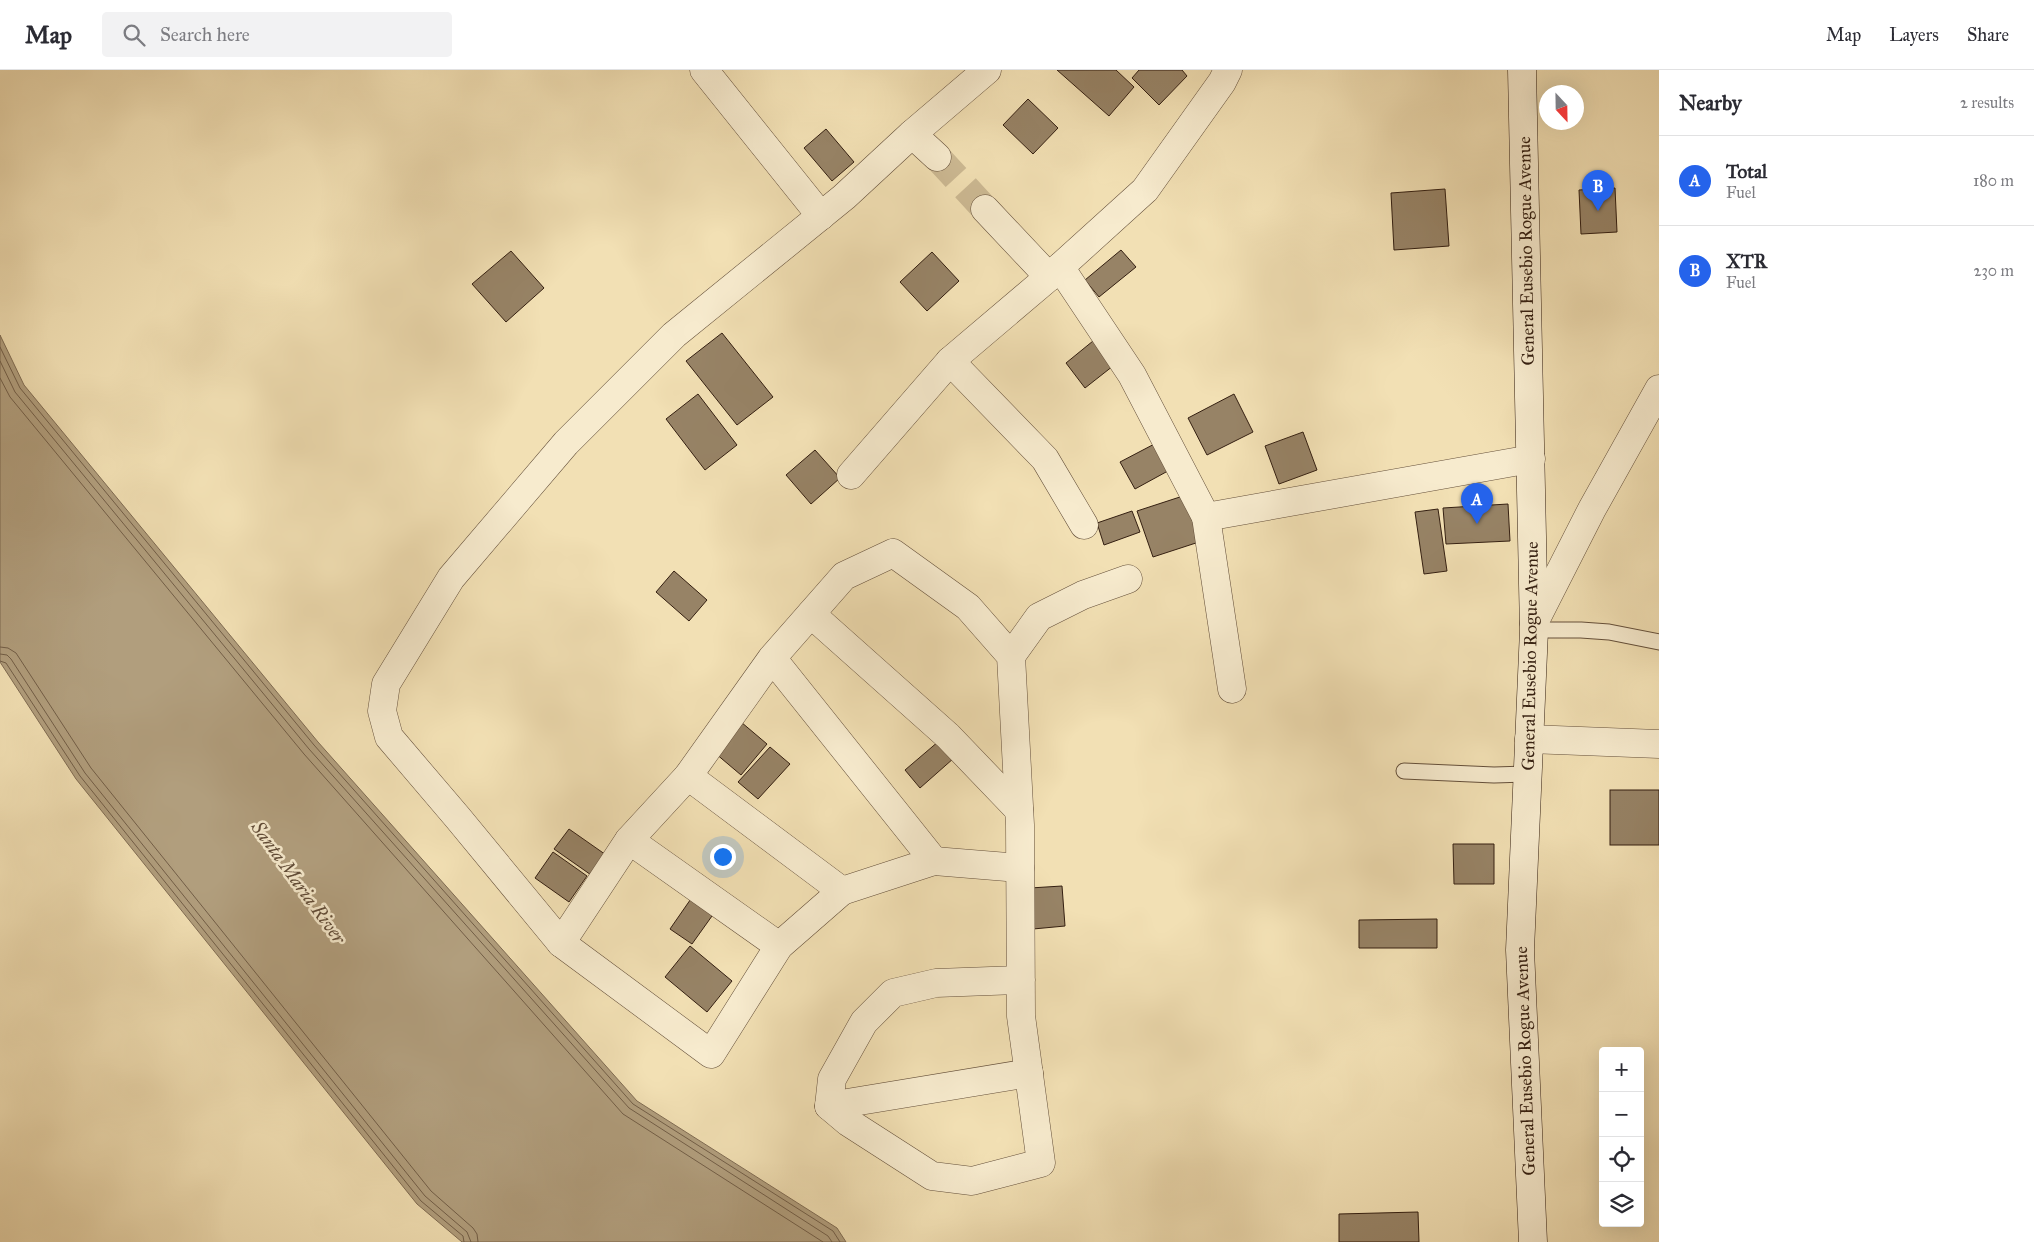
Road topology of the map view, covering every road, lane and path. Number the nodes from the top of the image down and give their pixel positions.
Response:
1 (704, 70) edge
2 (987, 70) edge
3 (1228, 70) edge
4 (1522, 70) edge
5 (912, 134) junction
6 (937, 158) tunnel mouth
7 (985, 209) tunnel mouth
8 (821, 216) junction
9 (1054, 272) junction
10 (950, 361) junction
11 (1659, 389) edge
12 (1531, 459) junction
13 (851, 475) dead end
14 (1206, 517) junction
15 (1084, 525) dead end
16 (1128, 579) dead end
17 (811, 614) junction
18 (1534, 627) junction
19 (1659, 642) edge
20 (1011, 656) junction
21 (772, 658) junction
22 (1232, 689) dead end
23 (1529, 739) junction
24 (1659, 744) edge
25 (1404, 771) dead end
26 (1528, 774) junction
27 (688, 776) junction
28 (1019, 810) junction
29 (629, 840) junction
30 (934, 860) junction
31 (1020, 868) junction
32 (842, 891) junction
33 (561, 943) junction
34 (779, 946) junction
35 (1021, 980) junction
36 (1029, 1073) junction
37 (829, 1106) junction
38 (1533, 1242) edge

1 - 8 street
2 - 5 street
3 - 9 street
4 - 12 street, General Eusebio Rogue Avenue
5 - 6 street
5 - 8 street
7 - 9 street
8 - 33 street
9 - 10 street
9 - 14 street
10 - 13 street
10 - 15 street
11 - 18 street
12 - 14 street
12 - 18 street, General Eusebio Rogue Avenue
14 - 22 street
16 - 20 street
17 - 20 street
17 - 21 street
17 - 28 street
18 - 19 lane
18 - 23 street, General Eusebio Rogue Avenue
20 - 28 street
21 - 27 street
21 - 30 street
23 - 24 street
23 - 26 street, General Eusebio Rogue Avenue
25 - 26 lane
26 - 38 street, General Eusebio Rogue Avenue
27 - 29 street
27 - 32 street
28 - 31 street
29 - 33 street
29 - 34 street
30 - 31 street
30 - 32 street
31 - 35 street
32 - 34 street
33 - 34 street
35 - 36 street
35 - 37 street
36 - 37 street
36 - 37 street

